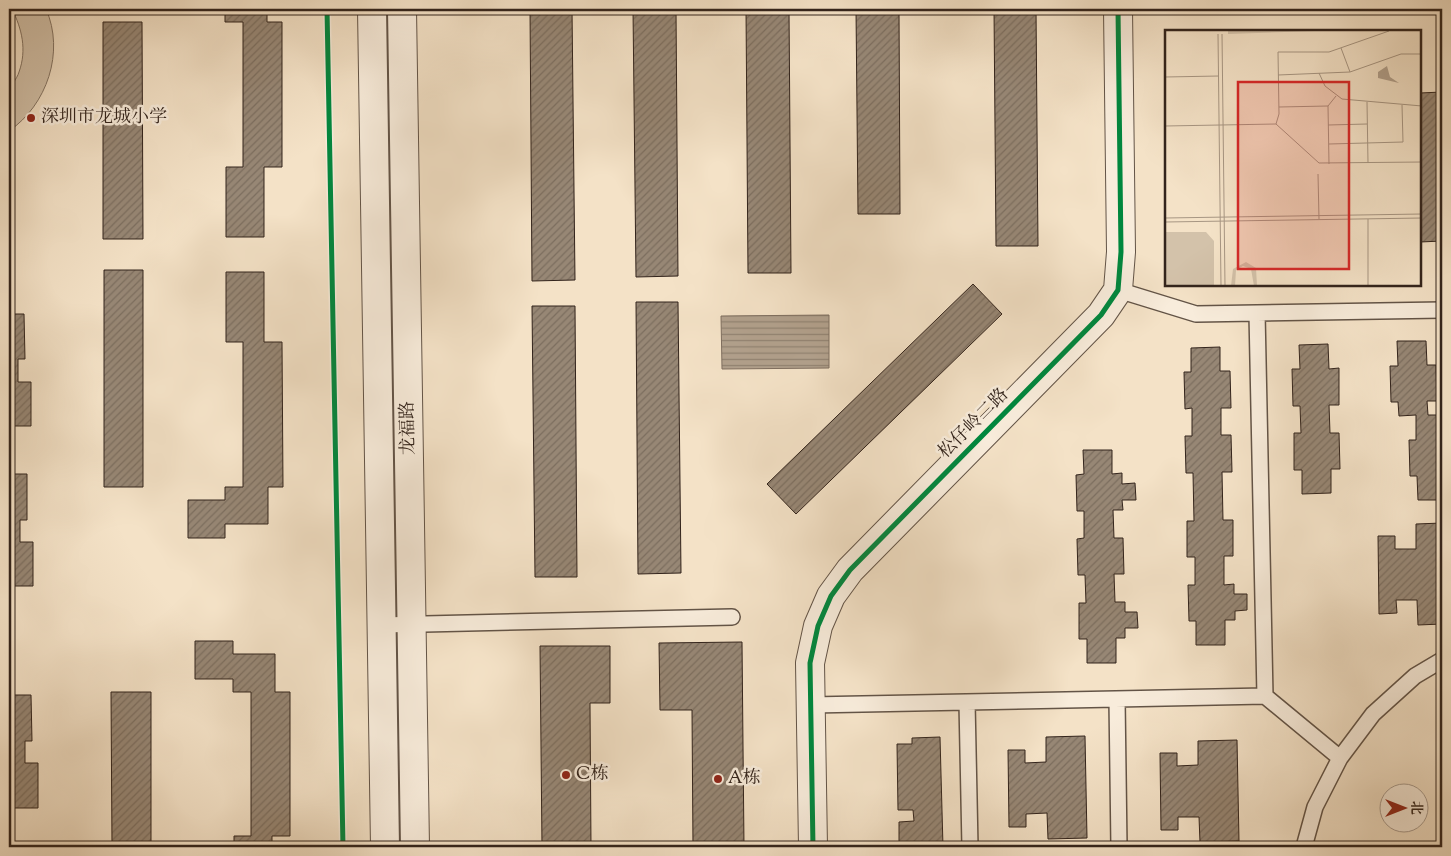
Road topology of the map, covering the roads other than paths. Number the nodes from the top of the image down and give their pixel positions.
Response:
1 (372, 9) edge
2 (402, 9) edge
3 (1118, 9) edge
4 (1118, 290) junction
5 (1442, 310) edge
6 (1257, 313) junction
7 (732, 617) dead end
8 (412, 624) junction
9 (382, 625) junction
10 (1442, 660) edge
11 (1264, 696) junction
12 (1117, 699) junction
13 (967, 702) junction
14 (811, 705) junction
15 (1340, 758) junction
16 (385, 847) edge
17 (415, 847) edge
18 (813, 847) edge
19 (970, 847) edge
20 (1119, 847) edge
21 (1304, 847) edge

1 - 9 street, 龙福路
2 - 8 street, 龙福路
3 - 4 street, 松仔岭二路
4 - 6 lane
4 - 14 street, 松仔岭二路
5 - 6 lane
6 - 11 lane
7 - 8 lane
8 - 9 lane
8 - 17 street, 龙福路
9 - 16 street, 龙福路
10 - 15 lane
11 - 12 lane
11 - 15 lane
12 - 13 lane
12 - 20 lane
13 - 14 lane
13 - 19 lane
14 - 18 street, 松仔岭二路
15 - 21 lane

